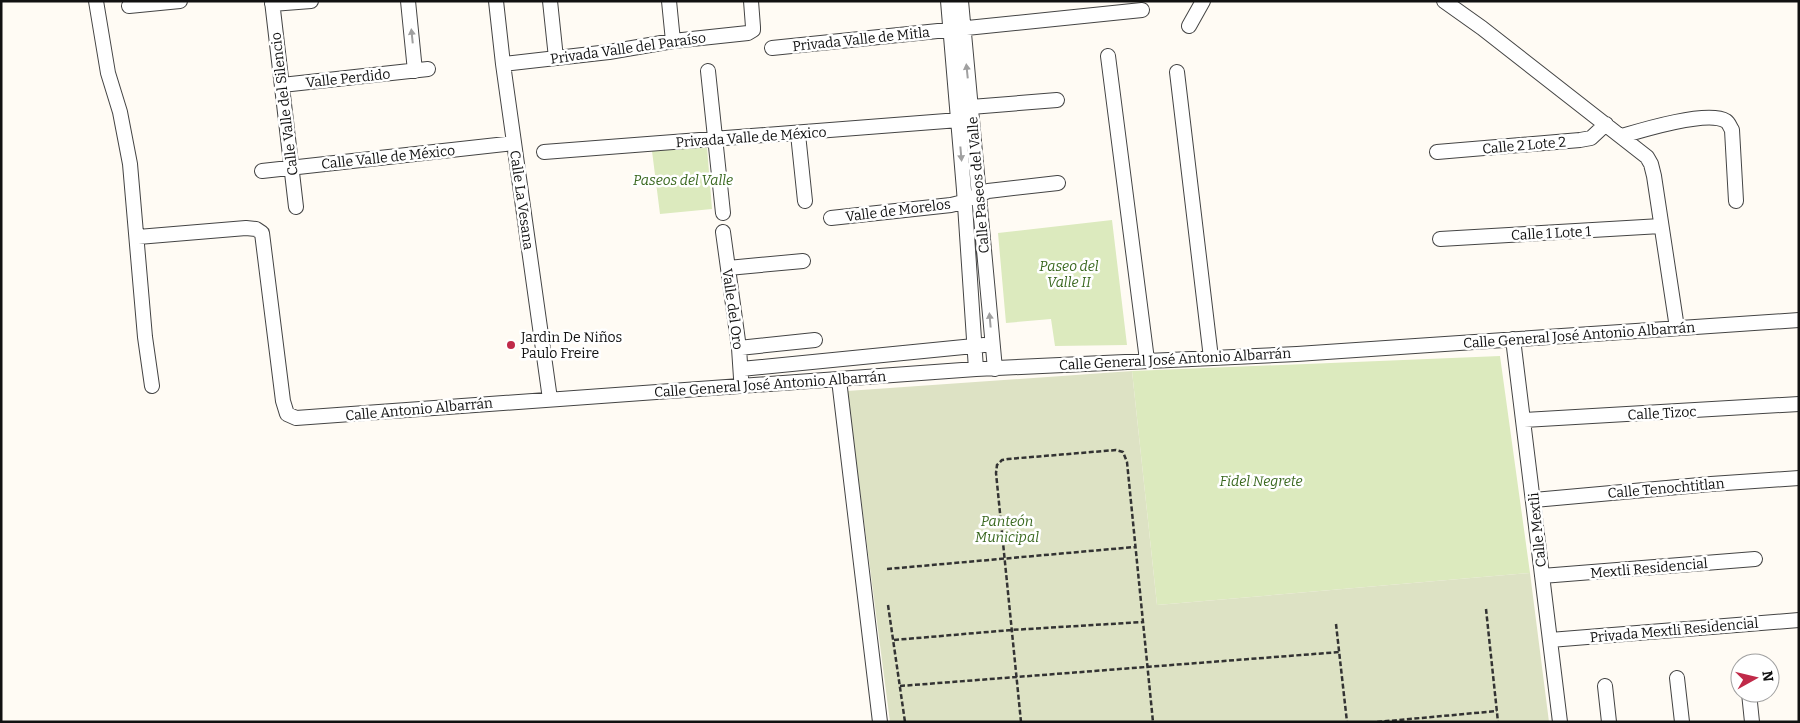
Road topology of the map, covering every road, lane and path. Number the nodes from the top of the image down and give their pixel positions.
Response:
1 (96, 1) edge
2 (180, 1) edge
3 (311, 1) edge
4 (408, 1) edge
5 (496, 1) edge
6 (550, 1) edge
7 (669, 1) edge
8 (751, 1) edge
9 (948, 1) edge
10 (961, 1) edge
11 (1203, 1) edge
12 (1444, 1) edge
13 (272, 3) edge
14 (129, 6) dead end
15 (1142, 10) dead end
16 (1189, 26) dead end
17 (957, 29) junction
18 (673, 41) junction
19 (772, 48) dead end
20 (1108, 56) dead end
21 (556, 58) junction
22 (503, 64) junction
23 (708, 71) dead end
24 (1177, 72) dead end
25 (282, 85) junction
26 (1057, 100) dead end
27 (971, 107) junction
28 (959, 120) junction
29 (1606, 124) junction
30 (798, 134) junction
31 (1622, 136) junction
32 (714, 139) junction
33 (514, 143) junction
34 (544, 152) dead end
35 (1437, 152) dead end
36 (292, 168) junction
37 (262, 172) dead end
38 (1058, 183) dead end
39 (979, 194) junction
40 (805, 201) dead end
41 (965, 201) junction
42 (1736, 201) dead end
43 (296, 207) dead end
44 (723, 213) dead end
45 (832, 218) dead end
46 (1661, 226) junction
47 (723, 232) dead end
48 (138, 237) junction
49 (1440, 239) dead end
50 (804, 261) dead end
51 (728, 268) junction
52 (1799, 320) edge
53 (1677, 328) junction
54 (1514, 339) junction
55 (815, 340) dead end
56 (993, 344) junction
57 (975, 346) junction
58 (739, 348) junction
59 (1211, 358) junction
60 (1147, 360) junction
61 (740, 369) junction
62 (976, 369) junction
63 (995, 369) junction
64 (839, 380) junction
65 (152, 386) dead end
66 (742, 386) junction
67 (550, 399) junction
68 (1799, 404) edge
69 (1524, 420) junction
70 (1799, 478) edge
71 (1534, 500) junction
72 (1135, 547) junction
73 (1004, 559) junction
74 (1755, 560) dead end
75 (887, 569) dead end
76 (1542, 576) junction
77 (888, 605) dead end
78 (1486, 609) dead end
79 (1799, 620) edge
80 (1143, 622) junction
81 (1336, 624) dead end
82 (1011, 630) junction
83 (894, 640) junction
84 (1550, 640) junction
85 (1340, 652) junction
86 (1147, 668) junction
87 (1016, 677) junction
88 (1677, 678) dead end
89 (900, 686) junction
90 (1605, 686) dead end
91 (1749, 703) edge
92 (1497, 711) junction
93 (880, 722) edge
94 (905, 722) edge
95 (1021, 722) edge
96 (1153, 722) edge
97 (1347, 722) edge
98 (1377, 722) edge
99 (1498, 722) edge
100 (1560, 722) edge
101 (1610, 722) edge
102 (1682, 722) edge
103 (1752, 722) edge

1 - 48 street
2 - 14 street
3 - 13 street
25 -> 4 street, Valle Perdido
5 - 22 street, Calle La Vesana
6 - 21 street
7 - 18 street
8 - 18 street, Privada Valle del Paraíso
9 - 17 street, Calle Paseos del Valle
10 - 17 street, Calle Paseos del Valle
11 - 16 street
12 - 29 street
13 - 25 street, Calle Valle del Silencio
15 - 17 street, Privada Valle de Mitla
17 - 19 street, Privada Valle de Mitla
27 -> 17 street, Calle Paseos del Valle
17 - 28 street, Calle Paseos del Valle
18 - 21 street, Privada Valle del Paraíso
20 - 60 street
21 - 22 street, Privada Valle del Paraíso
22 - 33 street, Calle La Vesana
23 - 32 street
24 - 59 street
25 - 36 street, Calle Valle del Silencio
26 - 27 street
27 - 39 street, Calle Paseos del Valle
28 - 30 street, Privada Valle de México
28 -> 41 street, Calle Paseos del Valle
29 - 31 street
29 - 35 street, Calle 2 Lote 2
30 - 32 street, Privada Valle de México
30 - 40 street
31 - 42 street
31 - 46 street
32 - 34 street, Privada Valle de México
32 - 44 street
33 - 36 street, Calle Valle de México
33 - 67 street, Calle La Vesana
36 - 37 street, Calle Valle de México
36 - 43 street, Calle Valle del Silencio
38 - 39 street, Valle de Morelos
39 - 41 street, Valle de Morelos
56 -> 39 street, Calle Paseos del Valle
41 - 45 street, Valle de Morelos
41 - 57 street, Calle Paseos del Valle
46 - 49 street, Calle 1 Lote 1
46 - 53 street
47 - 51 street, Valle del Oro
48 - 65 street
48 - 67 street, Calle Antonio Albarrán
50 - 51 street
51 - 58 street, Valle del Oro
52 - 53 street, Calle General José Antonio Albarrán
53 - 54 street, Calle General José Antonio Albarrán
54 - 59 street, Calle General José Antonio Albarrán
54 - 69 street, Calle Mextli
55 - 58 street
56 - 57 street
56 - 63 street, Calle Paseos del Valle
57 - 61 street
57 - 62 street, Calle Paseos del Valle
58 - 61 street, Valle del Oro
59 - 60 street, Calle General José Antonio Albarrán
60 - 63 street, Calle General José Antonio Albarrán
61 - 66 street, Valle del Oro
62 - 63 street, Calle General José Antonio Albarrán
62 - 64 street, Calle General José Antonio Albarrán
64 - 66 street, Calle General José Antonio Albarrán
64 - 93 street
66 - 67 street, Calle General José Antonio Albarrán
68 - 69 street, Calle Tizoc
69 - 71 street, Calle Mextli
70 - 71 street, Calle Tenochtitlan
71 - 76 street, Calle Mextli
72 - 73 path
72 - 73 path
72 - 80 path
73 - 75 path
73 - 82 path
74 - 76 street, Mextli Residencial
76 - 84 street, Calle Mextli
77 - 83 path
78 - 92 path
79 - 84 street, Privada Mextli Residencial
80 - 82 path
80 - 86 path
81 - 85 path
82 - 83 path
82 - 87 path
83 - 89 path
84 - 100 street, Calle Mextli
85 - 86 path
85 - 97 path
86 - 87 path
86 - 96 path
87 - 89 path
87 - 95 path
88 - 102 street
89 - 94 path
90 - 101 street
91 - 103 street
92 - 98 path
92 - 99 path

